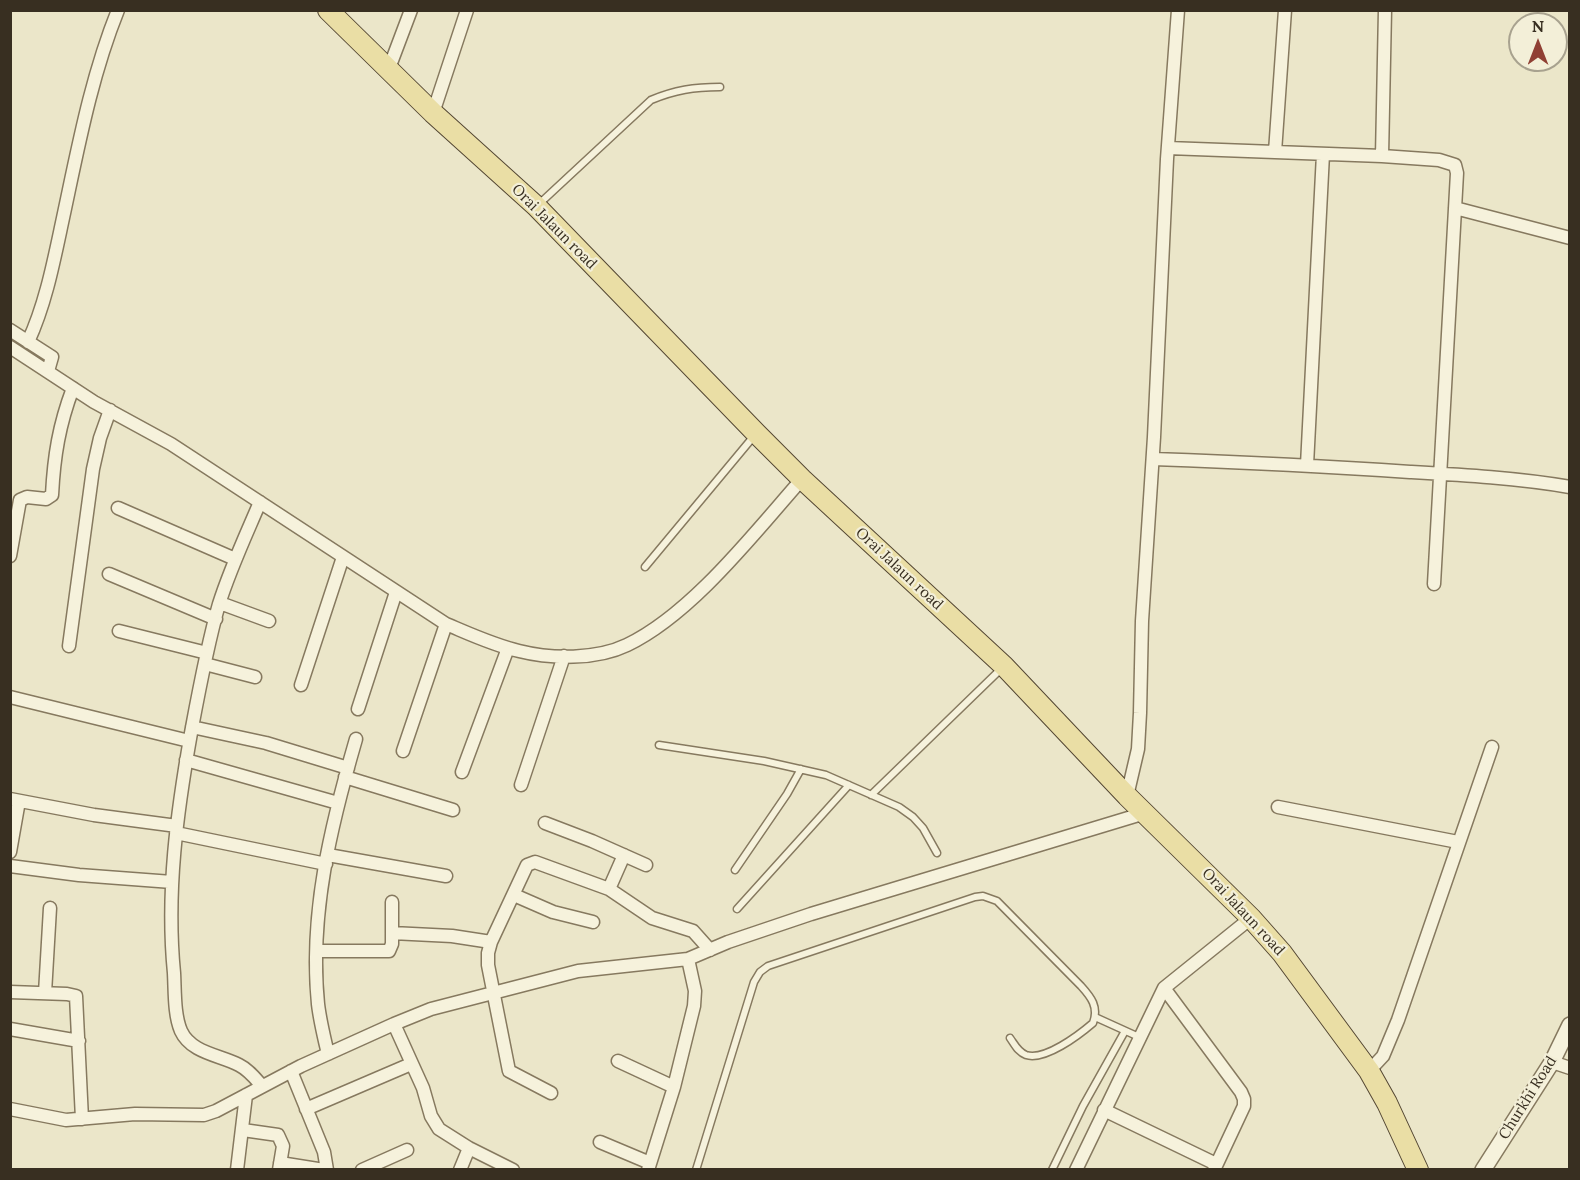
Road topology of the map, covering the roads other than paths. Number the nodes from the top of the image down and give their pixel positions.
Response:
1 (118, 10) edge
2 (328, 10) edge
3 (411, 10) edge
4 (467, 10) edge
5 (1178, 10) edge
6 (1285, 10) edge
7 (1385, 10) edge
8 (388, 71) junction
9 (720, 87) dead end
10 (433, 113) junction
11 (1168, 148) junction
12 (1275, 152) junction
13 (1323, 154) junction
14 (1382, 156) junction
15 (536, 206) junction
16 (1455, 208) junction
17 (1569, 238) edge
18 (10, 330) edge
19 (28, 342) junction
20 (11, 349) edge
21 (50, 365) junction
22 (74, 388) junction
23 (110, 410) junction
24 (757, 434) junction
25 (1153, 459) junction
26 (1307, 465) junction
27 (1441, 474) junction
28 (802, 479) junction
29 (1569, 487) edge
30 (260, 502) junction
31 (118, 508) dead end
32 (10, 556) edge
33 (343, 557) junction
34 (235, 559) junction
35 (645, 567) dead end
36 (108, 574) dead end
37 (1434, 584) dead end
38 (396, 592) junction
39 (220, 603) junction
40 (216, 619) junction
41 (269, 621) dead end
42 (446, 624) junction
43 (119, 631) dead end
44 (69, 646) dead end
45 (507, 648) junction
46 (564, 656) junction
47 (206, 659) junction
48 (1004, 666) junction
49 (255, 677) dead end
50 (301, 685) dead end
51 (10, 697) edge
52 (358, 710) dead end
53 (192, 727) junction
54 (356, 739) dead end
55 (189, 741) junction
56 (659, 745) dead end
57 (1492, 747) dead end
58 (403, 751) dead end
59 (186, 760) junction
60 (801, 769) junction
61 (346, 772) junction
62 (462, 772) dead end
63 (521, 785) dead end
64 (849, 785) junction
65 (871, 795) junction
66 (1127, 796) junction
67 (15, 800) edge
68 (338, 803) junction
69 (1278, 807) dead end
70 (453, 810) dead end
71 (1146, 813) junction
72 (545, 824) dead end
73 (176, 829) junction
74 (1458, 843) junction
75 (10, 852) edge
76 (937, 853) dead end
77 (624, 855) junction
78 (327, 860) junction
79 (646, 865) dead end
80 (10, 866) edge
81 (735, 870) dead end
82 (446, 876) dead end
83 (172, 882) junction
84 (609, 889) junction
85 (514, 895) junction
86 (392, 902) dead end
87 (50, 908) dead end
88 (737, 909) dead end
89 (1251, 918) junction
90 (593, 922) dead end
91 (392, 933) junction
92 (491, 942) junction
93 (710, 950) junction
94 (317, 951) junction
95 (688, 959) junction
96 (1164, 988) junction
97 (10, 992) edge
98 (494, 992) junction
99 (45, 993) junction
100 (1095, 1017) junction
101 (394, 1024) junction
102 (1569, 1025) edge
103 (10, 1029) edge
104 (1125, 1030) junction
105 (1139, 1037) junction
106 (1010, 1038) dead end
107 (79, 1041) junction
108 (328, 1054) junction
109 (618, 1060) dead end
110 (1552, 1062) junction
111 (411, 1064) junction
112 (1569, 1068) edge
113 (291, 1071) junction
114 (1369, 1071) junction
115 (262, 1086) junction
116 (674, 1087) junction
117 (551, 1093) dead end
118 (246, 1095) junction
119 (10, 1109) edge
120 (306, 1109) junction
121 (1104, 1110) junction
122 (82, 1119) junction
123 (243, 1130) junction
124 (600, 1142) dead end
125 (469, 1148) junction
126 (407, 1150) dead end
127 (279, 1166) edge
128 (649, 1166) edge
129 (1215, 1167) edge
130 (237, 1170) edge
131 (326, 1170) edge
132 (362, 1170) edge
133 (460, 1170) edge
134 (513, 1170) edge
135 (696, 1170) edge
136 (1052, 1170) edge
137 (1076, 1170) edge
138 (1418, 1170) edge
139 (1483, 1170) edge

1 - 19 street
2 - 8 main road, Orai Jalaun road
3 - 8 street
4 - 10 street
5 - 11 street
6 - 12 street
7 - 14 street
8 - 10 main road, Orai Jalaun road
9 - 15 lane
10 - 15 main road, Orai Jalaun road
11 - 12 street
11 - 25 street
12 - 13 street
13 - 14 street
13 - 26 street
14 - 16 street
15 - 24 main road, Orai Jalaun road
16 - 17 street
16 - 27 street
18 - 19 street
19 - 21 street
20 - 21 street
21 - 22 street
22 - 23 street
22 - 32 street
23 - 30 street
23 - 44 street
24 - 28 main road, Orai Jalaun road
24 - 35 lane
25 - 26 street
25 - 66 street
26 - 27 street
27 - 29 street
27 - 37 street
28 - 46 street
28 - 48 main road, Orai Jalaun road
30 - 33 street
30 - 34 street
31 - 34 street
33 - 38 street
33 - 50 street
34 - 39 street
36 - 40 street
38 - 42 street
38 - 52 street
39 - 40 street
39 - 41 street
40 - 47 street
42 - 45 street
42 - 58 street
43 - 47 street
45 - 46 street
45 - 62 street
46 - 63 street
47 - 49 street
47 - 53 street
48 - 65 lane
48 - 66 main road, Orai Jalaun road
51 - 55 street
53 - 55 street
53 - 61 street
54 - 61 street
55 - 59 street
56 - 60 lane
57 - 74 street
59 - 68 street
59 - 73 street
60 - 64 lane
60 - 81 lane
61 - 68 street
61 - 70 street
64 - 65 lane
64 - 88 lane
65 - 76 lane
66 - 71 main road, Orai Jalaun road
67 - 73 street
67 - 75 street
68 - 78 street
69 - 74 street
71 - 89 main road, Orai Jalaun road
71 - 93 street
72 - 77 street
73 - 78 street
73 - 83 street
74 - 114 street
77 - 79 street
77 - 84 street
78 - 82 street
78 - 94 street
80 - 83 street
83 - 115 street
84 - 85 street
84 - 93 street
85 - 90 street
85 - 92 street
86 - 91 street
87 - 99 street
89 - 96 street
89 - 114 main road, Orai Jalaun road
91 - 92 street
91 - 94 street
92 - 98 street
93 - 95 street
94 - 108 street
95 - 98 street
95 - 116 street
96 - 105 street
96 - 129 street
97 - 99 street
98 - 101 street
98 - 117 street
99 - 107 street
100 - 104 lane
100 - 106 lane
100 - 135 lane
101 - 108 street
101 - 111 street
102 - 110 street, Churkhi Road
103 - 107 street
104 - 105 lane
104 - 136 lane
105 - 121 street
107 - 122 street
108 - 113 street
109 - 116 street
110 - 112 street
110 - 139 street, Churkhi Road
111 - 120 street
111 - 125 street
113 - 115 street
113 - 120 street
114 - 138 main road, Orai Jalaun road
115 - 118 street
116 - 128 street
118 - 122 street
118 - 123 street
119 - 122 street
120 - 131 street
121 - 129 street
121 - 137 street
123 - 127 street
123 - 130 street
124 - 128 street
125 - 133 street
125 - 134 street
126 - 132 street
127 - 131 street

